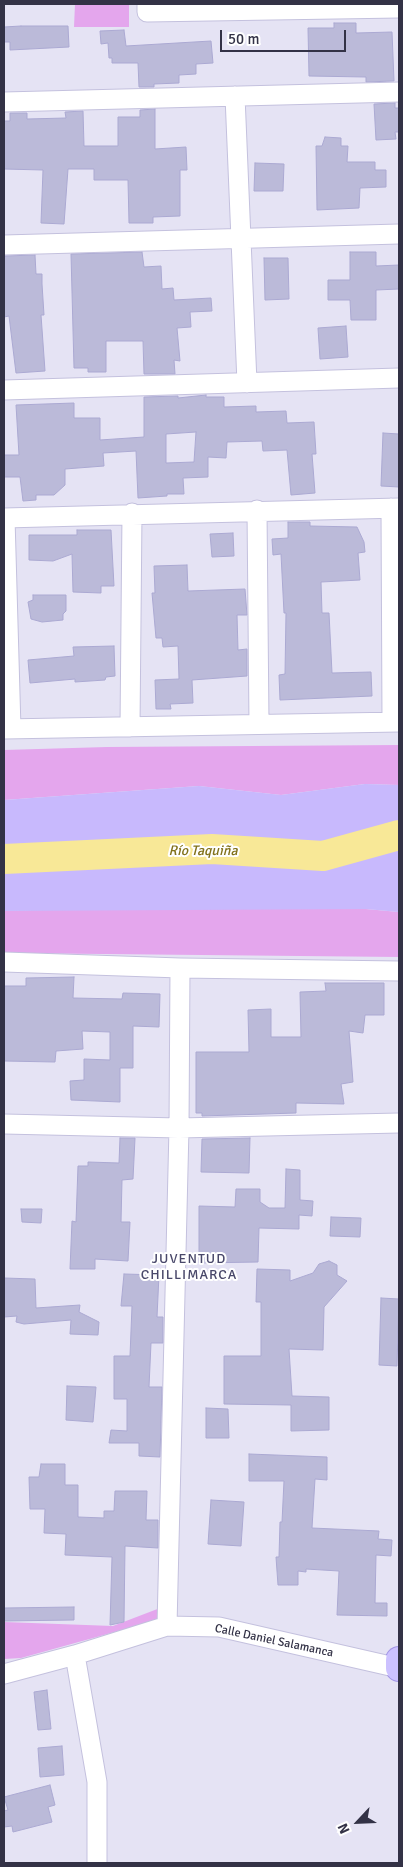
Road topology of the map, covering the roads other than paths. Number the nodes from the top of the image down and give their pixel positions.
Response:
1 (147, 8) edge
2 (399, 8) edge
3 (399, 92) edge
4 (236, 96) junction
5 (4, 102) edge
6 (399, 234) edge
7 (241, 238) junction
8 (4, 245) edge
9 (399, 378) edge
10 (247, 383) junction
11 (4, 390) edge
12 (395, 508) edge
13 (257, 510) junction
14 (132, 514) junction
15 (4, 518) edge
16 (396, 722) edge
17 (259, 724) junction
18 (130, 726) junction
19 (7, 729) edge
20 (4, 962) edge
21 (180, 968) junction
22 (399, 971) edge
23 (399, 1123) edge
24 (4, 1124) edge
25 (179, 1128) junction
26 (167, 1626) junction
27 (74, 1655) junction
28 (399, 1660) edge
29 (399, 1668) edge
30 (4, 1674) edge
31 (97, 1863) edge

1 - 2 street
3 - 4 street
4 - 5 street
4 - 7 street
6 - 7 street
7 - 8 street
7 - 10 street
9 - 10 street
10 - 11 street
12 - 13 street
12 - 16 street
13 - 14 street
13 - 17 street
14 - 15 street
14 - 18 street
15 - 19 street
16 - 17 street
17 - 18 street
18 - 19 street
20 - 21 street
21 - 22 street
21 - 25 street
23 - 25 street
24 - 25 street
25 - 26 street
26 - 27 street, Calle Daniel Salamanca
26 - 29 street, Calle Daniel Salamanca
27 - 30 street, Calle Daniel Salamanca
27 - 31 street
28 - 29 street

